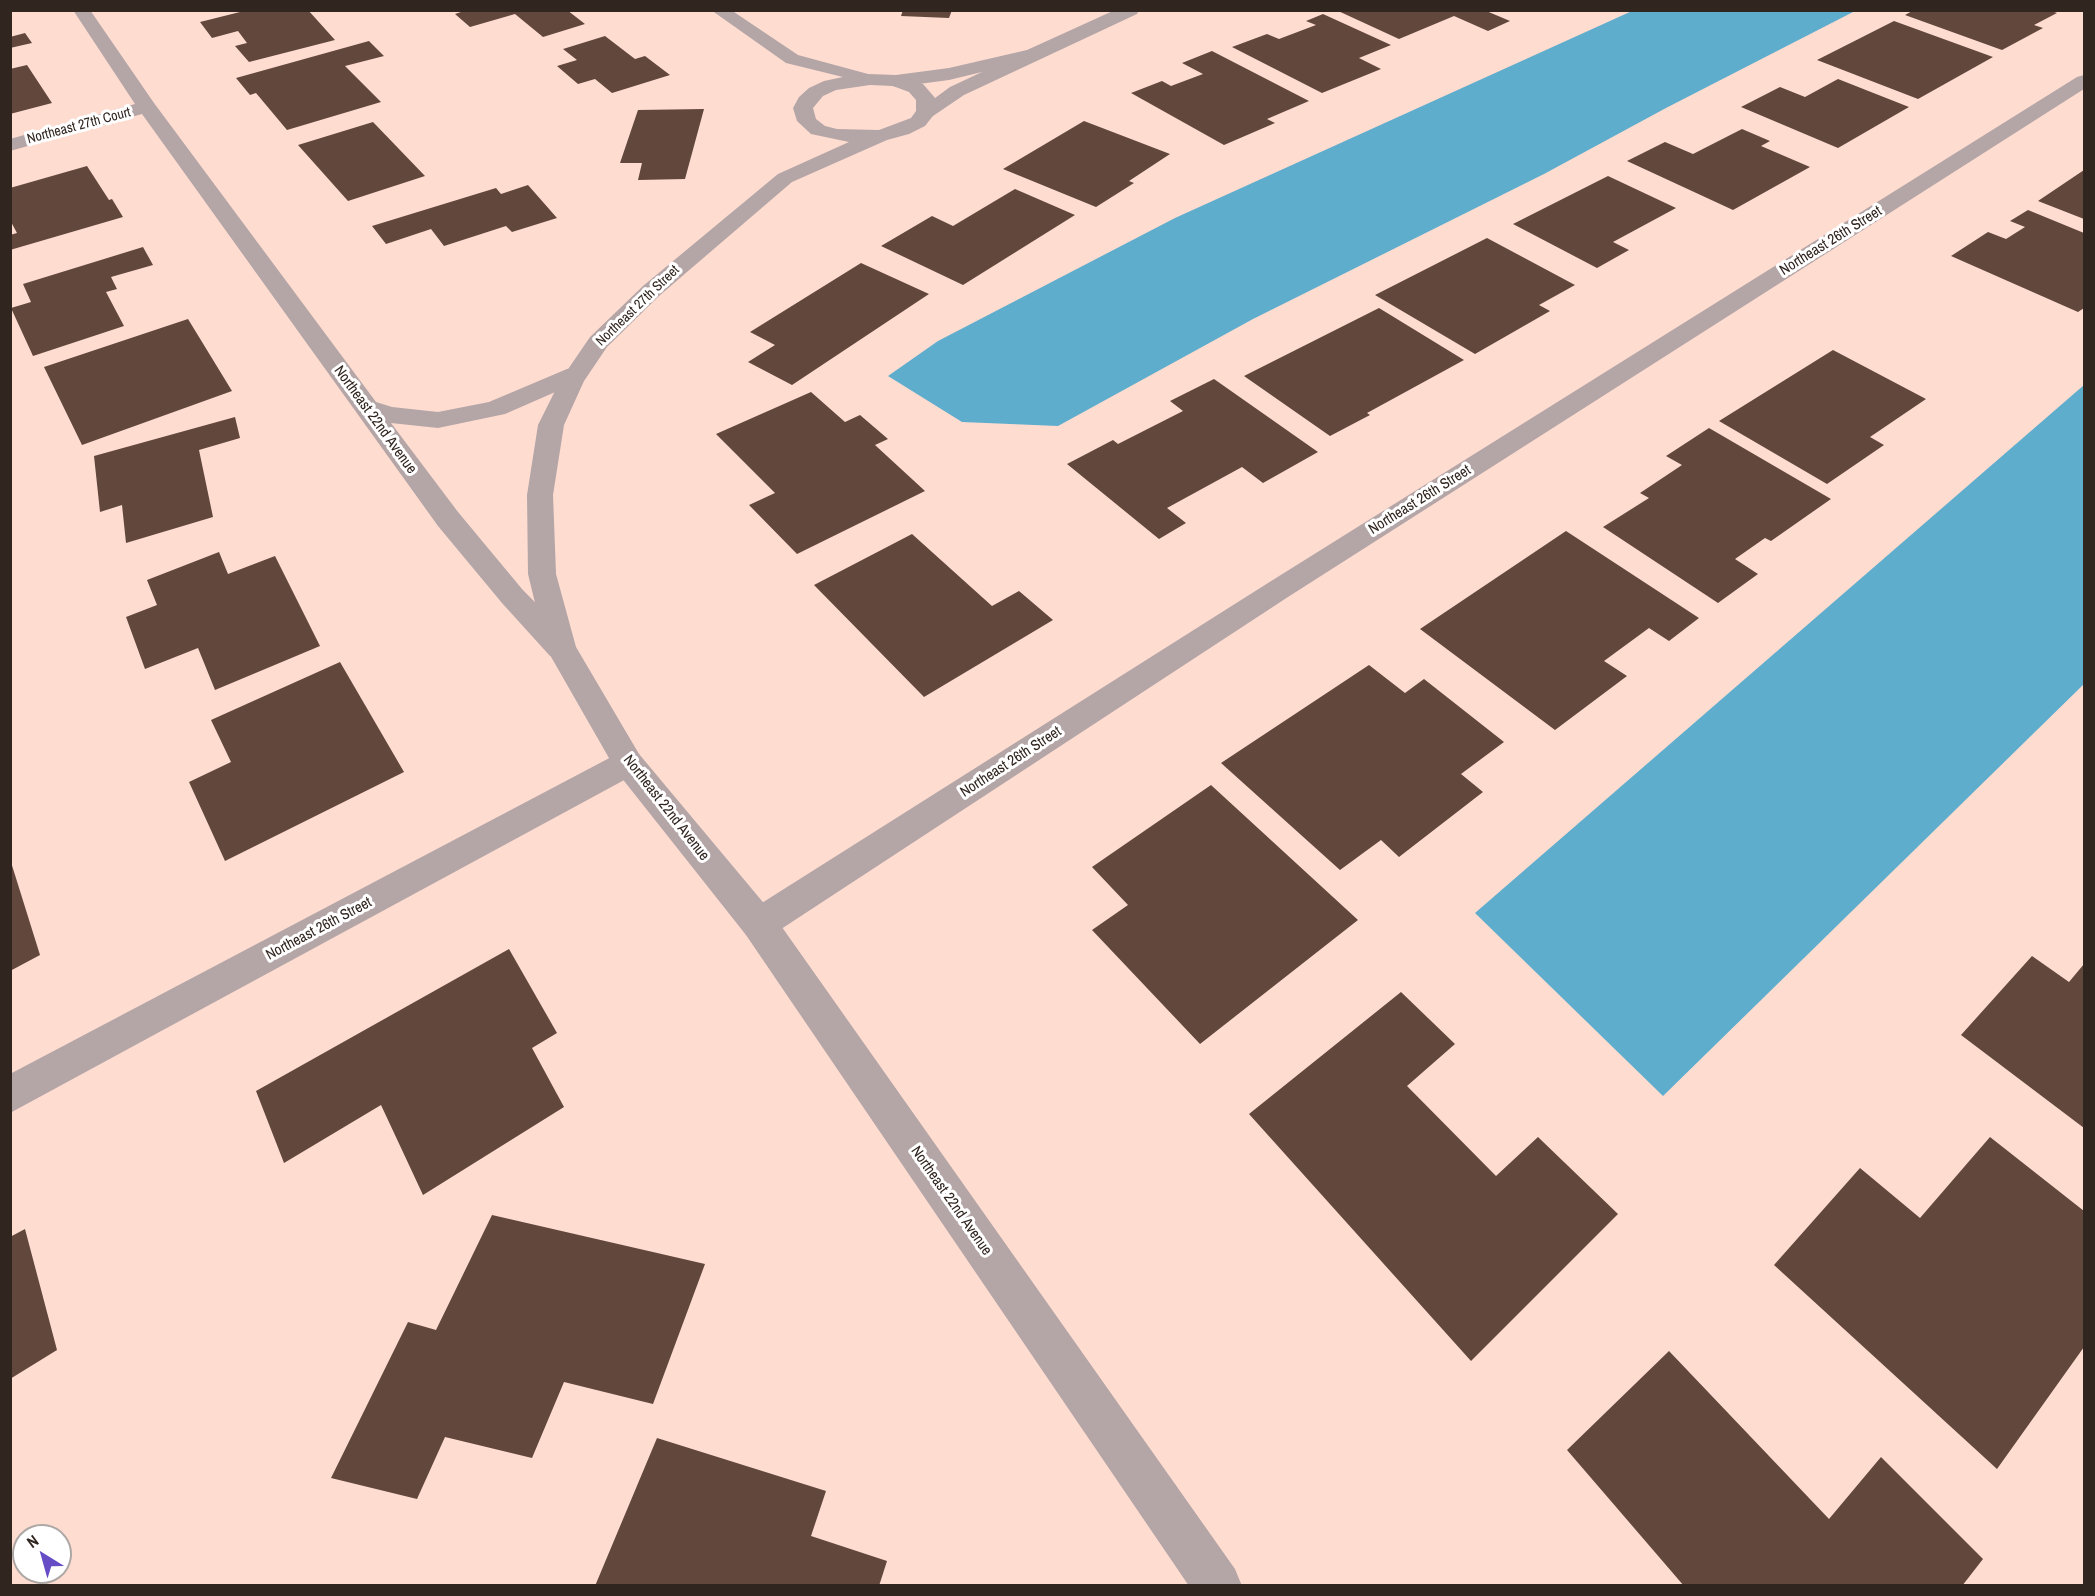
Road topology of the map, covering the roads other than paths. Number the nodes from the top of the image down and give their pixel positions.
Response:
1 (81, 10) edge
2 (719, 10) edge
3 (1131, 10) edge
4 (1033, 54) junction
5 (792, 59) junction
6 (870, 79) junction
7 (896, 81) junction
8 (2085, 81) edge
9 (147, 107) junction
10 (926, 112) junction
11 (802, 128) junction
12 (880, 136) junction
13 (10, 145) edge
14 (785, 178) junction
15 (576, 374) junction
16 (365, 407) junction
17 (561, 648) junction
18 (628, 763) junction
19 (759, 924) junction
20 (10, 1095) edge
21 (1218, 1586) edge

1 - 9 street, Northeast 22nd Avenue
2 - 5 street
3 - 4 street
4 - 7 street
4 - 10 street
5 - 6 street
5 - 11 street
6 - 7 street
6 - 11 street
7 - 10 street
8 - 19 street, Northeast 26th Street
9 - 13 street, Northeast 27th Court
9 - 16 street, Northeast 22nd Avenue
10 - 12 street
11 - 12 street
11 - 14 street, Northeast 27th Street
12 - 14 street, Northeast 27th Street
14 - 15 street, Northeast 27th Street
15 - 16 street
15 - 17 street, Northeast 27th Street
16 - 17 street, Northeast 22nd Avenue
17 - 18 street, Northeast 22nd Avenue
18 - 19 street, Northeast 22nd Avenue
18 - 20 street, Northeast 26th Street
19 - 21 street, Northeast 22nd Avenue

